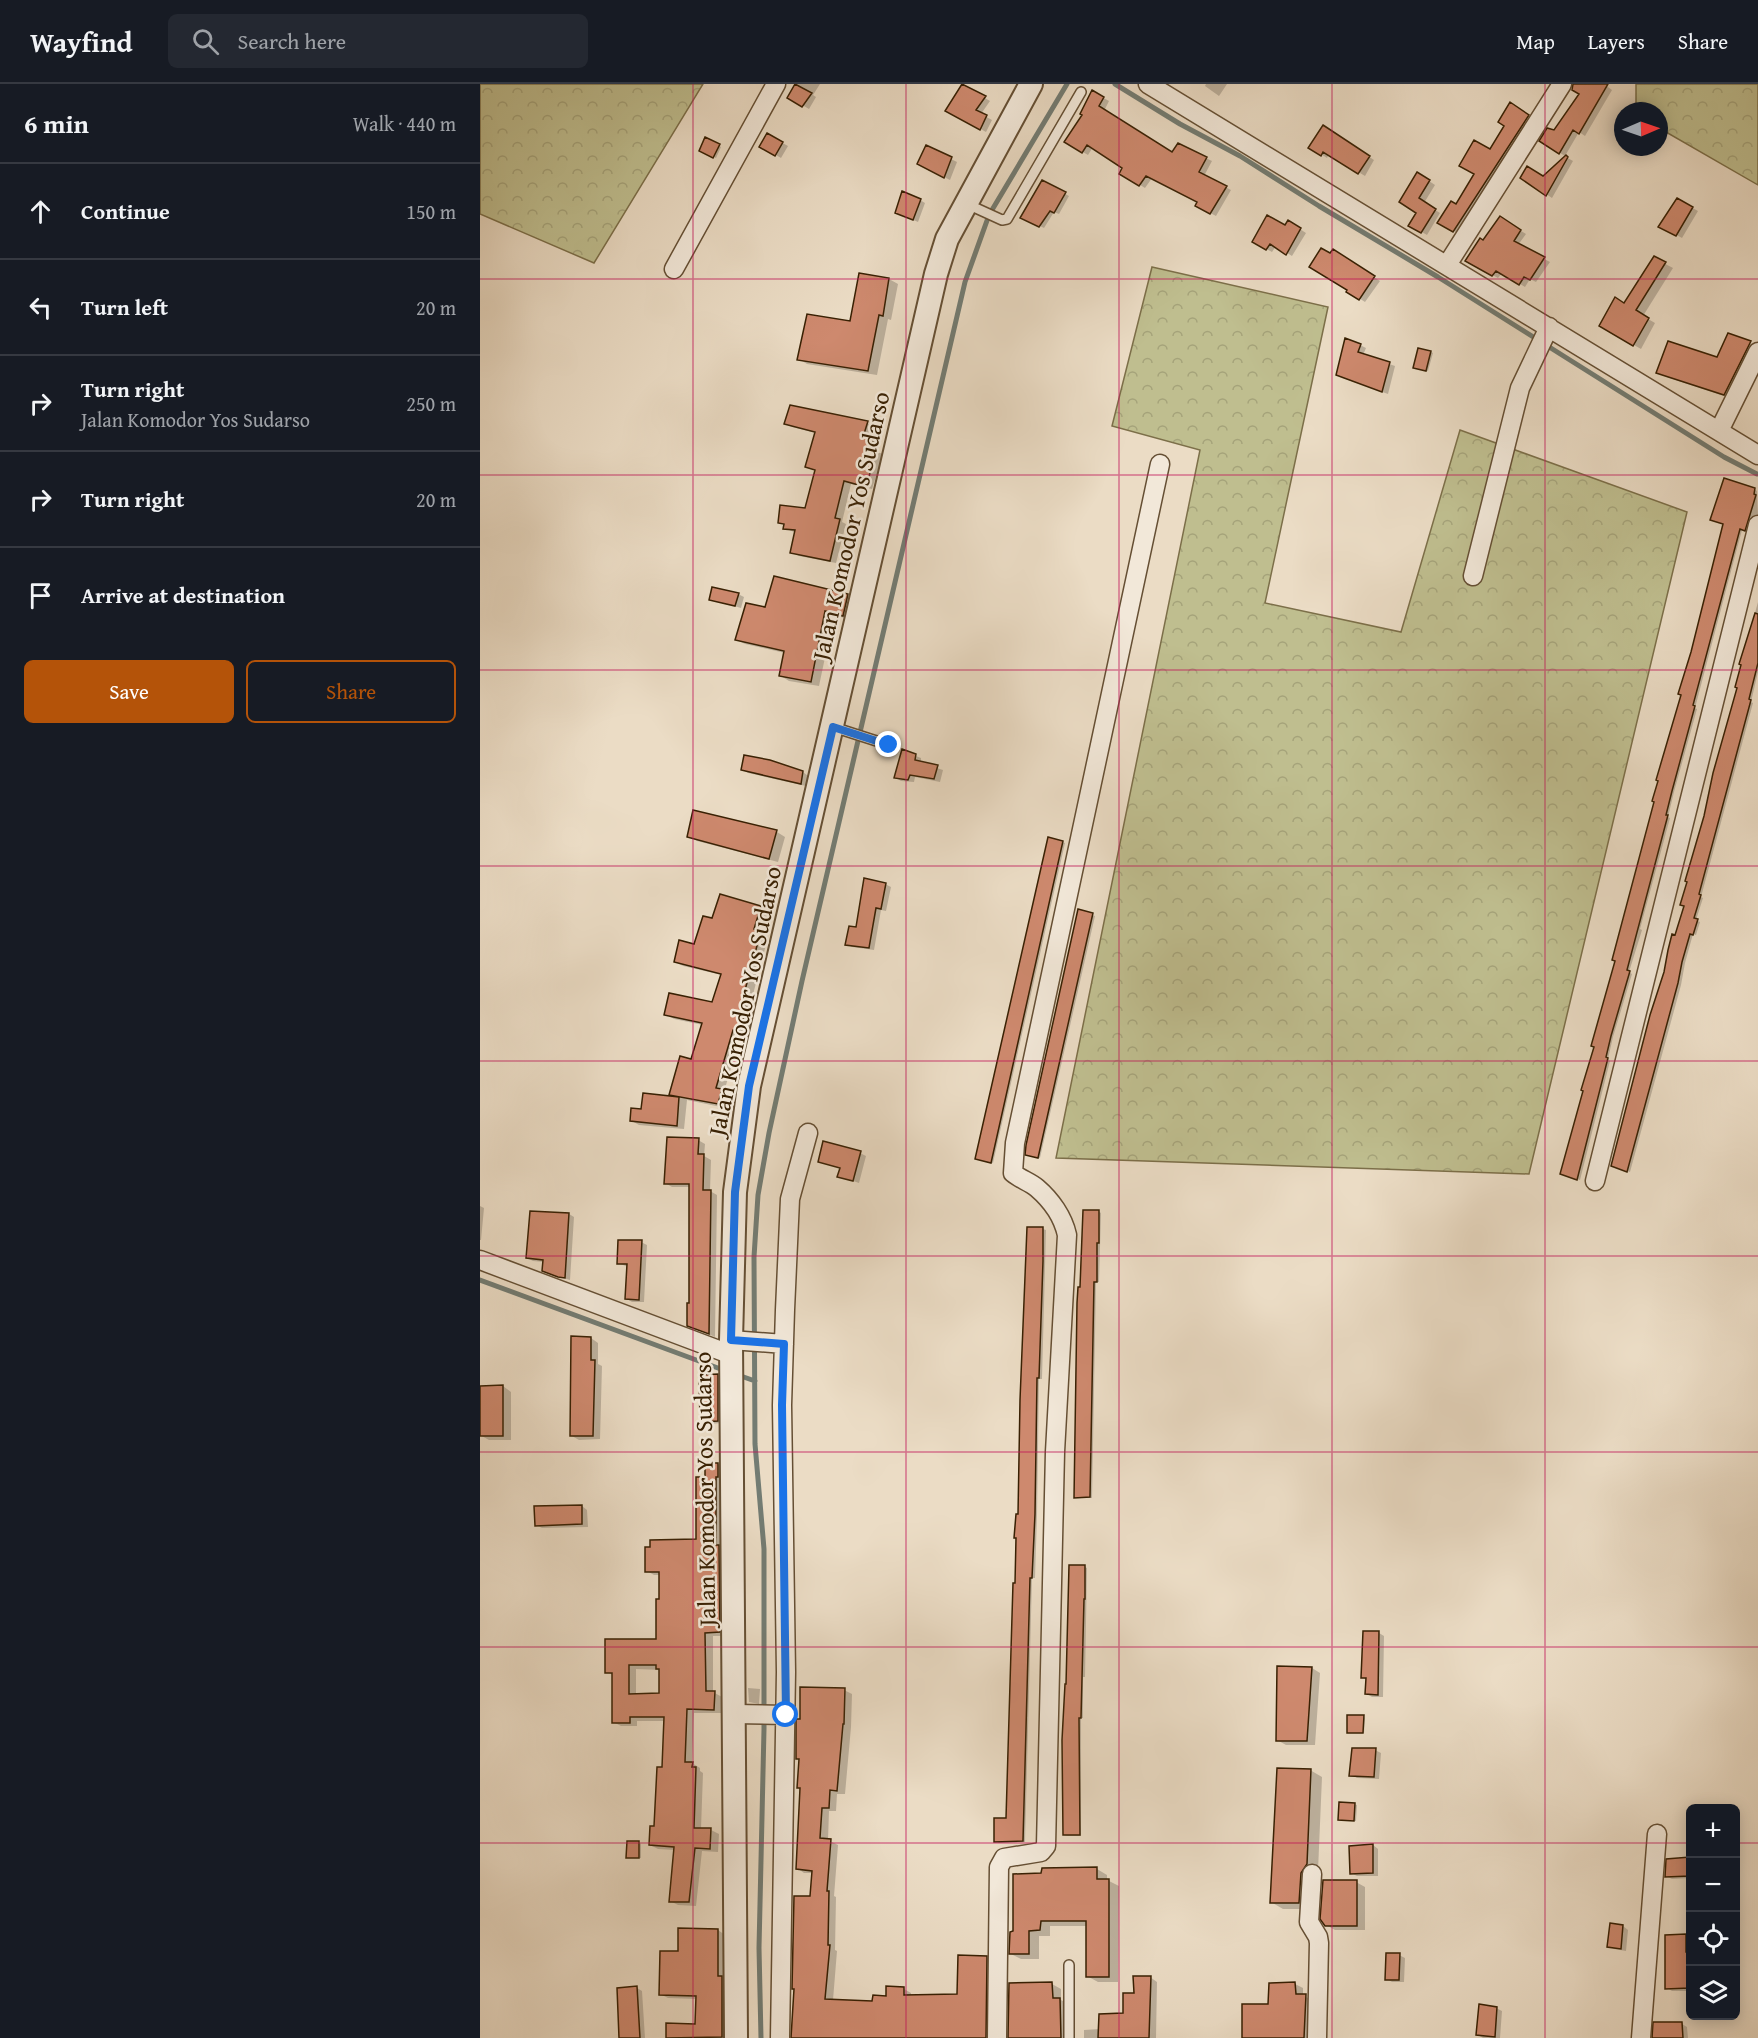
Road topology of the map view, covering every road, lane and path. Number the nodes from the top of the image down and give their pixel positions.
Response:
1 (776, 84) edge
2 (1031, 84) edge
3 (1148, 84) edge
4 (1562, 84) edge
5 (1081, 92) dead end
6 (972, 206) junction
7 (1447, 265) junction
8 (674, 269) dead end
9 (1547, 330) junction
10 (1758, 352) edge
11 (1719, 431) junction
12 (1758, 455) edge
13 (1160, 464) dead end
14 (1758, 525) edge
15 (1473, 576) dead end
16 (841, 730) junction
17 (889, 745) dead end
18 (808, 1132) dead end
19 (1595, 1181) dead end
20 (480, 1260) edge
21 (779, 1344) junction
22 (733, 1357) junction
23 (744, 1714) junction
24 (782, 1715) junction
25 (1657, 1834) dead end
26 (1312, 1874) dead end
27 (1069, 1965) dead end
28 (736, 2038) edge
29 (780, 2038) edge
30 (997, 2038) edge
31 (1069, 2038) edge
32 (1317, 2038) edge
33 (1641, 2038) edge

1 - 8 street
2 - 6 street, Jalan Komodor Yos Sudarso
3 - 7 street
4 - 7 street
5 - 6 lane
6 - 16 street, Jalan Komodor Yos Sudarso
7 - 9 street
9 - 11 street
9 - 15 street
10 - 11 street
11 - 12 street
13 - 30 street
14 - 19 street
16 - 17 lane
16 - 22 street, Jalan Komodor Yos Sudarso
18 - 21 street
20 - 22 street
21 - 22 street
21 - 24 street
22 - 23 street, Jalan Komodor Yos Sudarso
23 - 24 street
23 - 28 street, Jalan Komodor Yos Sudarso
24 - 29 street
25 - 33 street
26 - 32 street
27 - 31 lane

